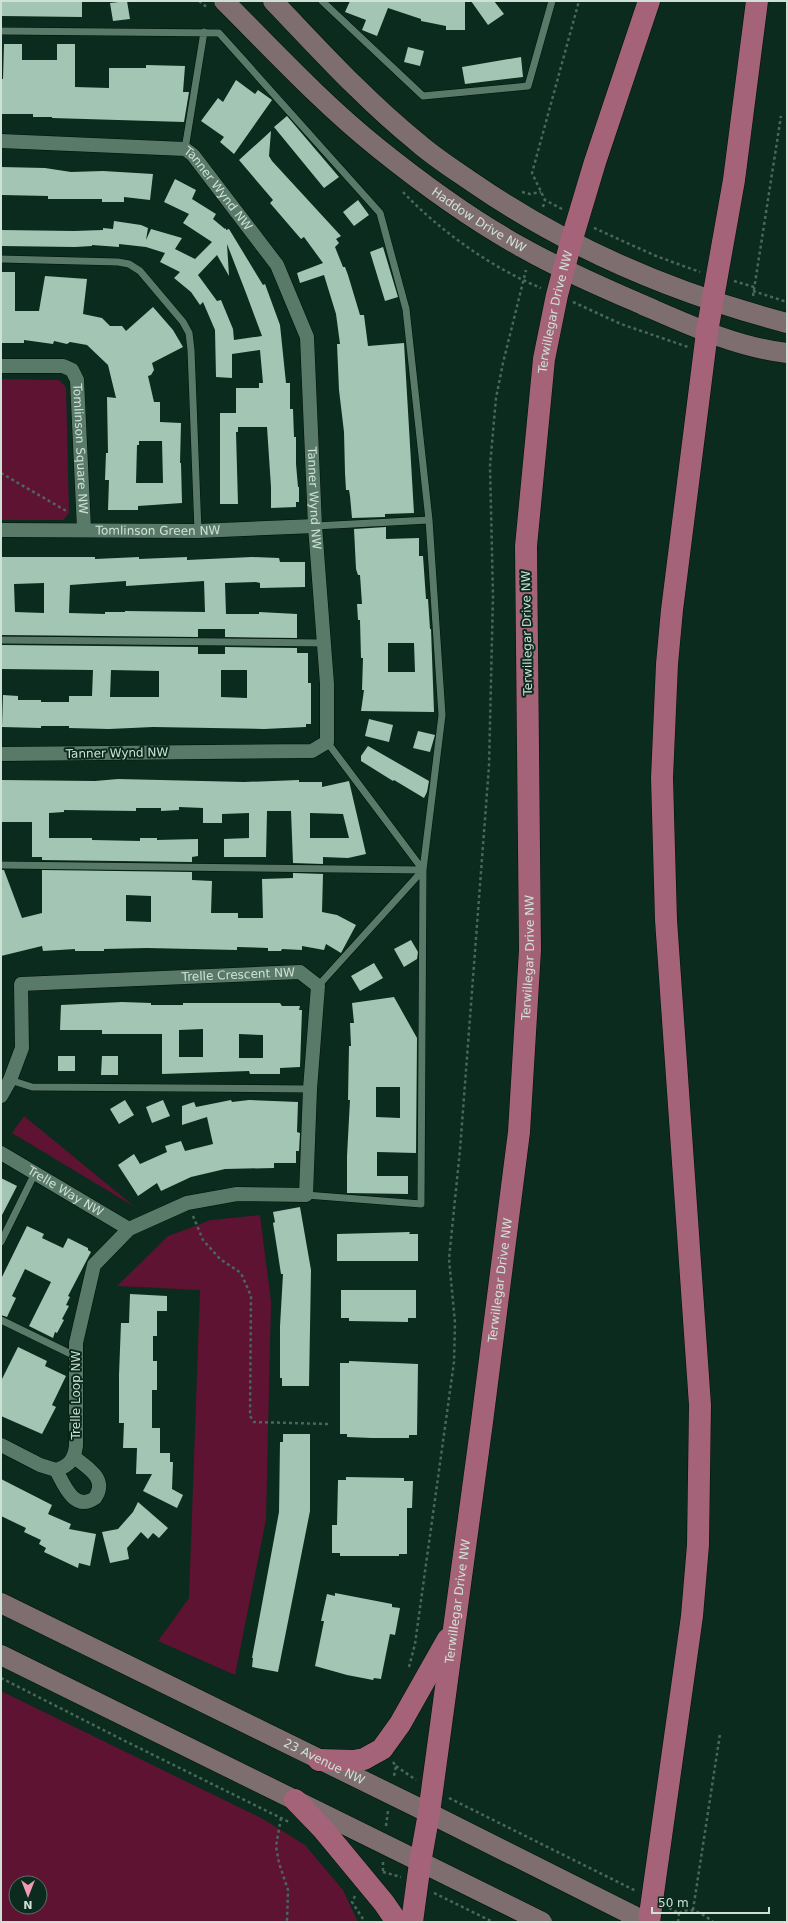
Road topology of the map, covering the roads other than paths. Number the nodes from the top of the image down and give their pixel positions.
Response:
1 (224, 1) edge
2 (273, 1) edge
3 (322, 1) edge
4 (552, 1) edge
5 (648, 1) edge
6 (757, 1) edge
7 (1, 30) edge
8 (204, 32) junction
9 (1, 141) edge
10 (185, 149) junction
11 (571, 242) junction
12 (1, 259) edge
13 (563, 269) junction
14 (712, 301) junction
15 (787, 323) edge
16 (707, 332) junction
17 (787, 353) edge
18 (1, 366) edge
19 (429, 520) junction
20 (315, 526) junction
21 (1, 530) edge
22 (84, 530) junction
23 (198, 531) junction
24 (1, 640) edge
25 (324, 643) junction
26 (327, 742) junction
27 (1, 754) edge
28 (1, 865) edge
29 (423, 870) junction
30 (318, 986) junction
31 (10, 1080) junction
32 (310, 1089) junction
33 (1, 1096) edge
34 (1, 1153) edge
35 (35, 1173) junction
36 (306, 1195) junction
37 (129, 1229) junction
38 (1, 1242) edge
39 (1, 1320) edge
40 (75, 1356) junction
41 (1, 1445) edge
42 (74, 1457) junction
43 (56, 1470) junction
44 (1, 1603) edge
45 (454, 1628) junction
46 (1, 1655) edge
47 (319, 1760) junction
48 (295, 1800) junction
49 (429, 1813) junction
50 (420, 1863) junction
51 (397, 1922) edge
52 (412, 1922) edge
53 (542, 1922) edge
54 (646, 1922) edge
55 (649, 1922) edge

1 - 13 main road, Haddow Drive NW
2 - 11 main road
3 - 4 lane
5 - 11 main road, Terwillegar Drive NW
6 - 14 main road
7 - 8 lane
8 - 10 lane
8 - 19 lane
9 - 10 street, Tanner Wynd NW
10 - 20 street, Tanner Wynd NW
11 - 13 main road, Terwillegar Drive NW
11 - 14 main road
12 - 23 lane
13 - 16 main road, Haddow Drive NW
13 - 45 main road, Terwillegar Drive NW
14 - 15 main road
14 - 16 main road
16 - 17 main road, Haddow Drive NW
16 - 55 main road
18 - 22 street, Tomlinson Square NW
19 - 20 lane
19 - 29 lane
20 - 23 street, Tomlinson Green NW
20 - 25 street, Tanner Wynd NW
21 - 22 street, Tomlinson Green NW
22 - 23 street, Tomlinson Green NW
24 - 25 lane
25 - 26 street, Tanner Wynd NW
26 - 27 street, Tanner Wynd NW
26 - 29 lane
28 - 29 lane
29 - 30 lane
29 - 36 lane
30 - 31 street, Trelle Crescent NW
30 - 32 street
31 - 32 lane
31 - 33 street, Trelle Crescent NW
32 - 36 street
34 - 35 street, Trelle Way NW
35 - 37 street, Trelle Way NW
35 - 38 lane
36 - 37 street
37 - 40 street, Trelle Loop NW
39 - 40 lane
40 - 42 street, Trelle Loop NW
41 - 43 street
42 - 43 street, Trelle Loop NW
42 - 43 street, Trelle Loop NW
44 - 47 main road, 23 Avenue NW
45 - 47 main road
45 - 49 main road, Terwillegar Drive NW
46 - 48 main road
47 - 49 main road, 23 Avenue NW
48 - 50 main road
48 - 51 main road
49 - 50 main road, Terwillegar Drive NW
49 - 54 main road, 23 Avenue NW
50 - 52 main road, Terwillegar Drive NW
50 - 53 main road

